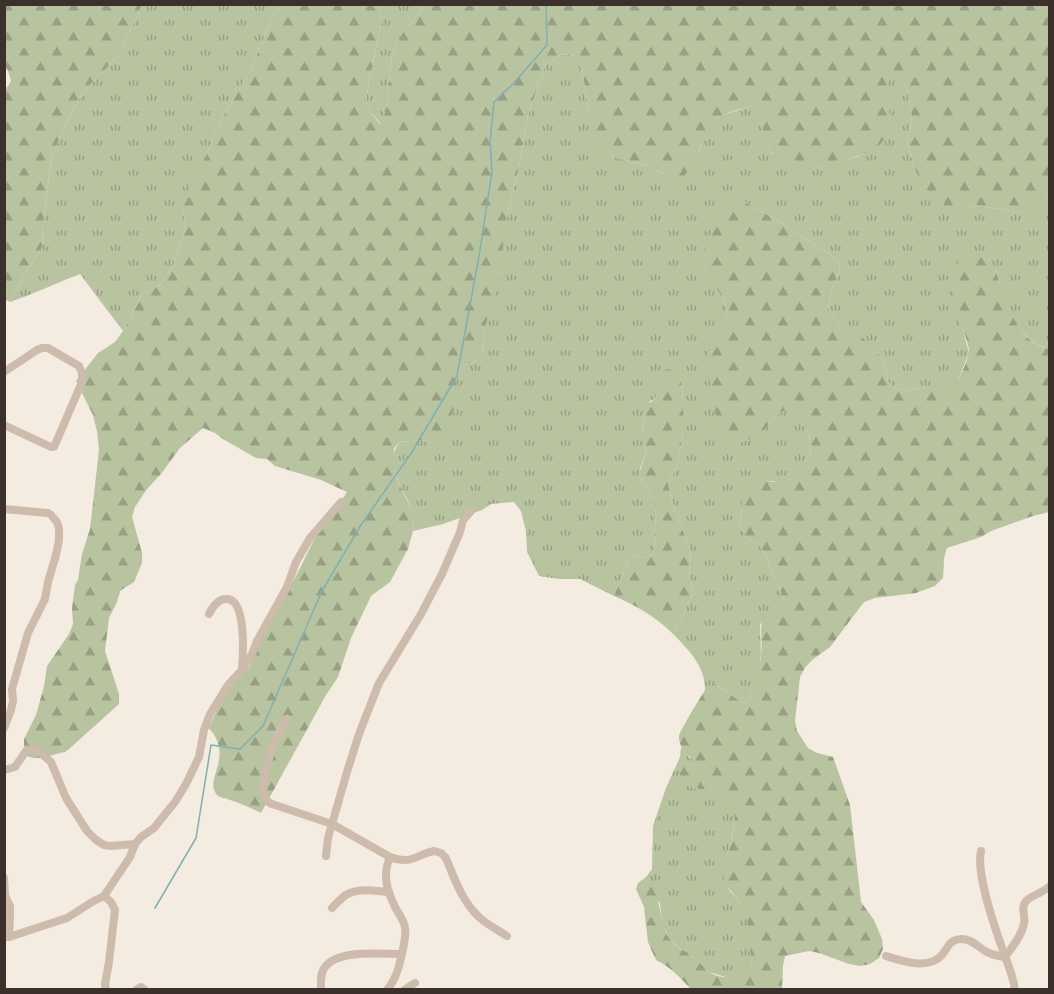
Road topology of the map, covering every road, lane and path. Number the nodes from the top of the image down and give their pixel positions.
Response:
1 (4, 372) edge
2 (4, 425) edge
3 (341, 502) dead end
4 (4, 509) edge
5 (471, 511) dead end
6 (209, 614) dead end
7 (242, 670) junction
8 (287, 719) dead end
9 (4, 728) edge
10 (4, 770) edge
11 (332, 824) junction
12 (135, 844) junction
13 (981, 850) dead end
14 (326, 856) dead end
15 (390, 858) junction
16 (4, 878) edge
17 (1050, 886) edge
18 (389, 892) junction
19 (104, 896) junction
20 (332, 908) dead end
21 (507, 936) dead end
22 (7, 937) edge
23 (401, 954) junction
24 (886, 956) dead end
25 (1005, 957) junction
26 (415, 983) dead end
27 (106, 990) edge
28 (136, 990) edge
29 (144, 990) edge
30 (321, 990) edge
31 (387, 990) edge
32 (404, 990) edge
33 (1015, 990) edge

1 - 2 street
3 - 7 street
4 - 9 street
5 - 11 street
6 - 7 street
7 - 12 street
8 - 11 street
10 - 12 street
11 - 14 street
11 - 15 street
12 - 19 street
13 - 25 street
15 - 18 street
15 - 21 street
16 - 22 street
17 - 25 street
18 - 20 street
18 - 23 street
19 - 22 street
19 - 27 street
23 - 30 street
23 - 31 street
24 - 25 street
25 - 33 street
26 - 32 street
28 - 29 street

